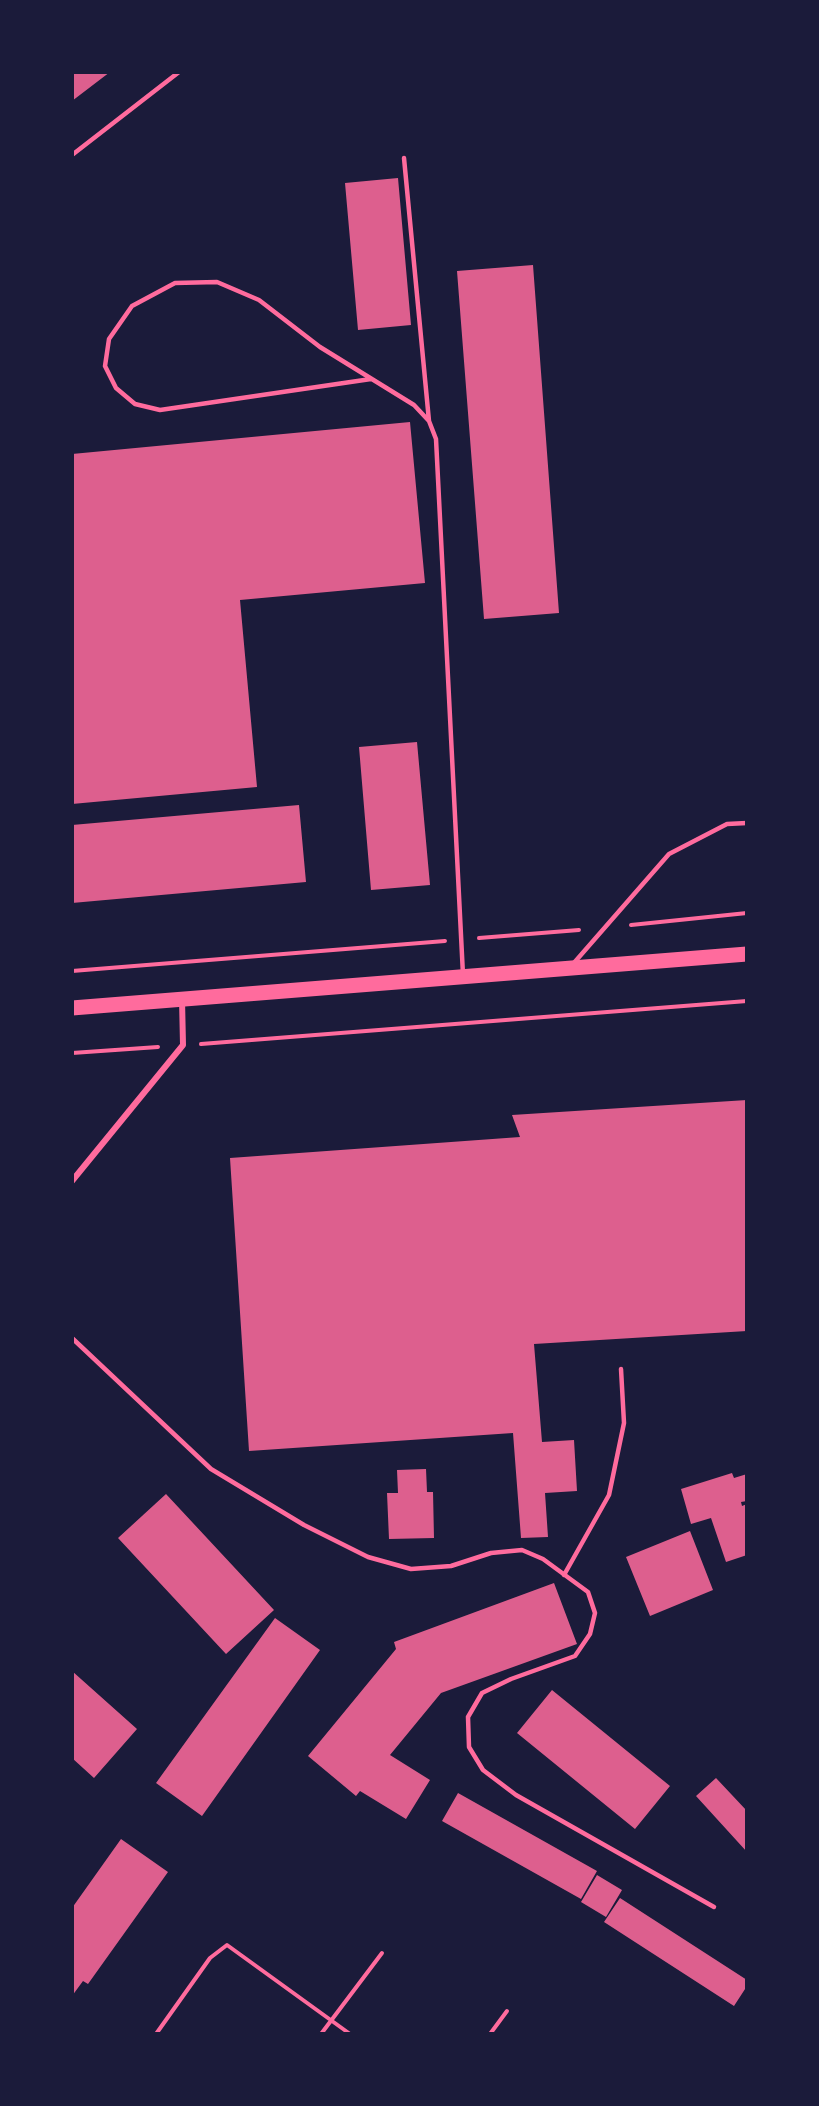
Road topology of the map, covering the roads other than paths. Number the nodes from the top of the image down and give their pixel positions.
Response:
1 (179, 72) edge
2 (72, 155) edge
3 (404, 158) dead end
4 (371, 379) junction
5 (429, 422) junction
6 (747, 823) edge
7 (747, 954) edge
8 (568, 970) junction
9 (463, 978) junction
10 (182, 998) junction
11 (72, 1008) edge
12 (72, 1181) edge
13 (72, 1338) edge
14 (621, 1369) dead end
15 (564, 1575) junction
16 (714, 1907) dead end

1 - 2 lane
3 - 5 lane
4 - 4 lane
4 - 5 lane
5 - 9 lane
6 - 8 lane
7 - 8 main road
8 - 9 main road
9 - 10 main road
10 - 11 main road
10 - 12 street
13 - 15 lane
14 - 15 lane
15 - 16 lane

